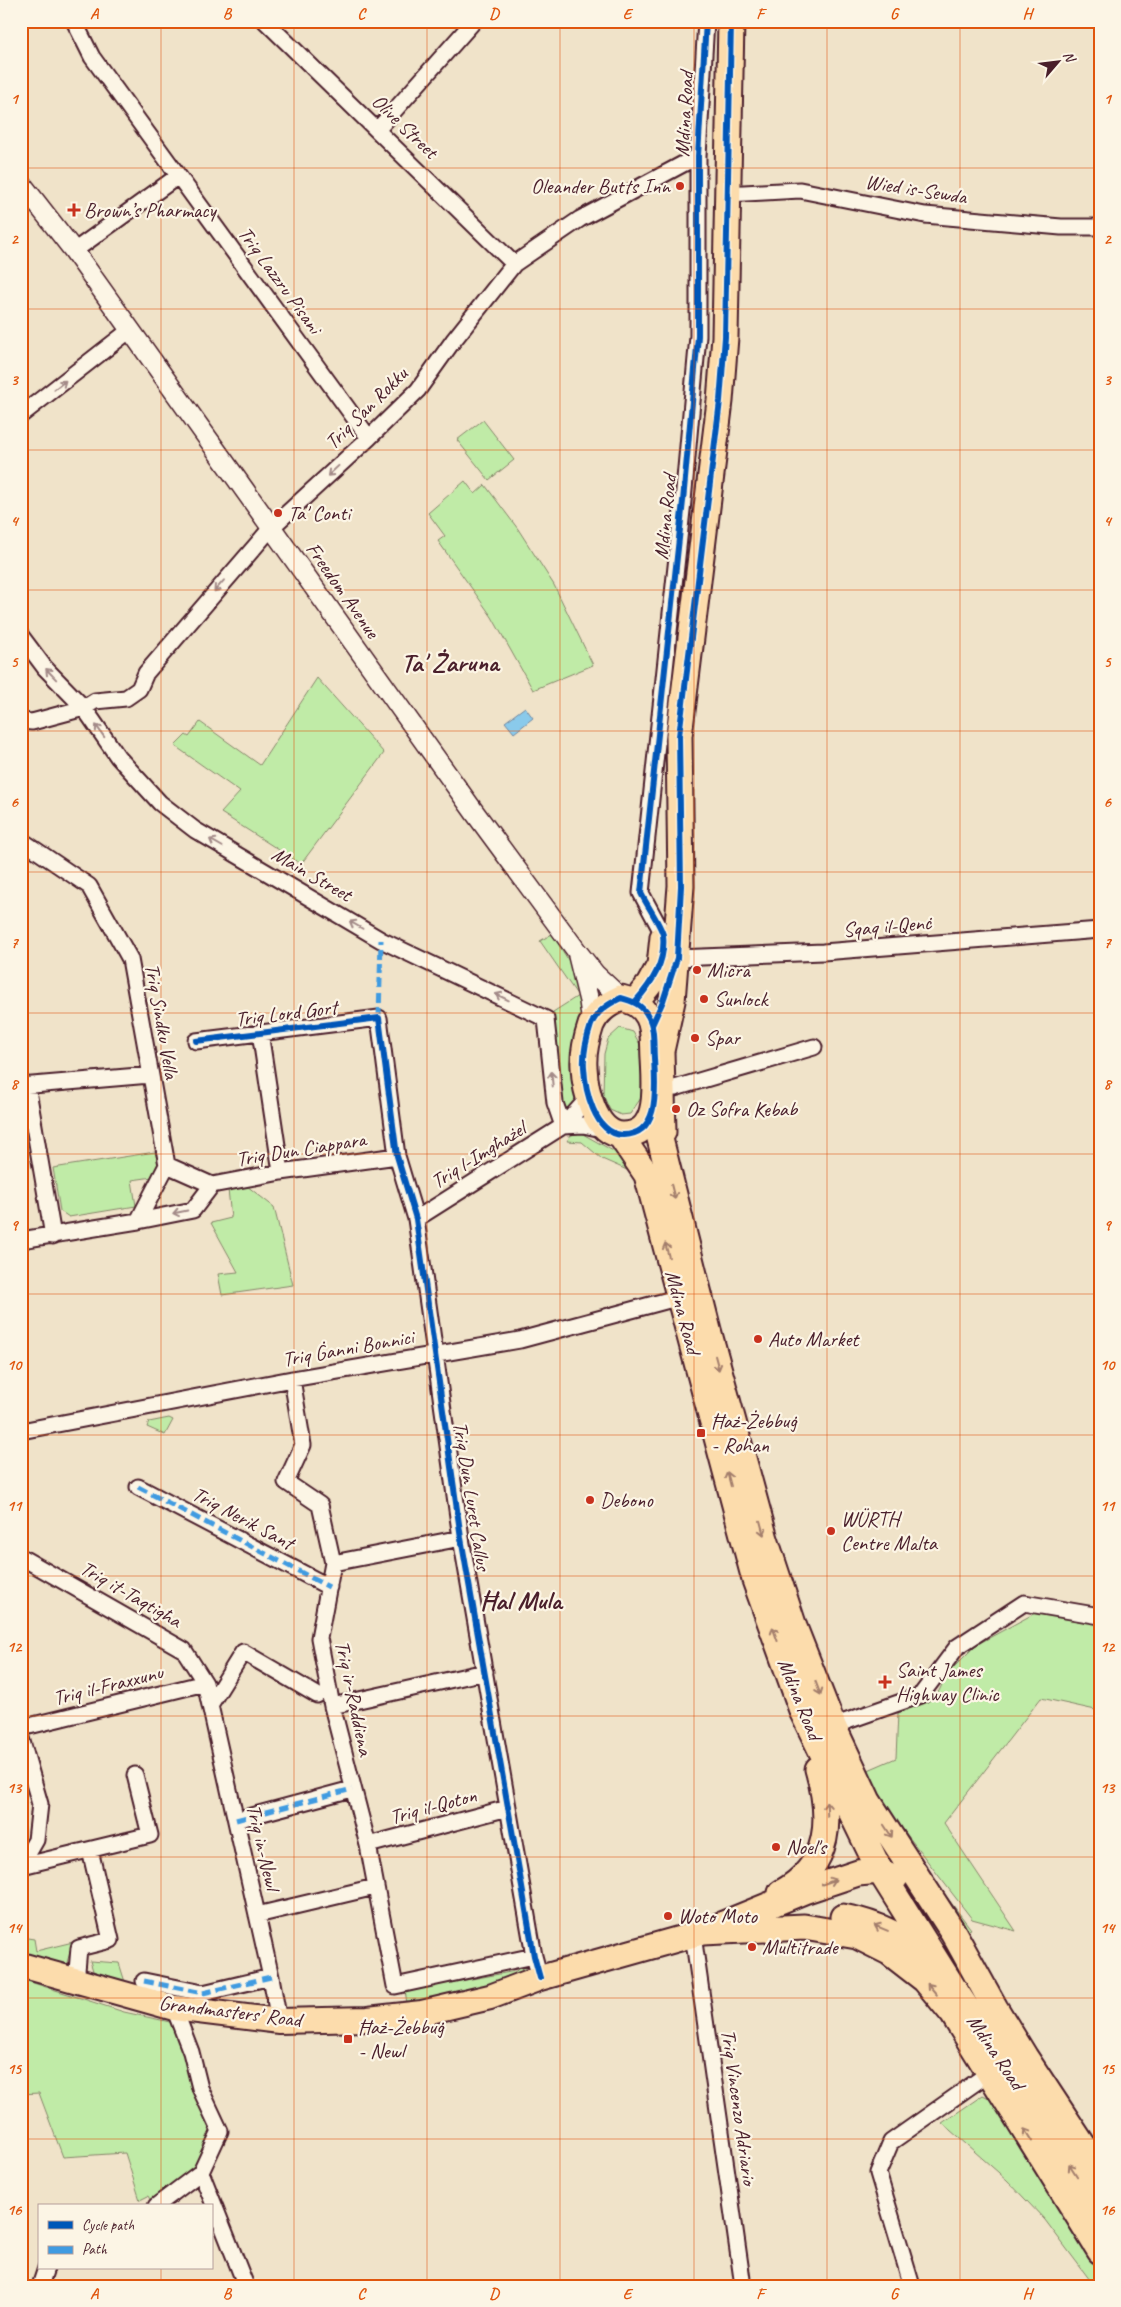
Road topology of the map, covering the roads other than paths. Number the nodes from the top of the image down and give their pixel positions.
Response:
1 (74, 21) edge
2 (265, 21) edge
3 (474, 21) edge
4 (706, 21) edge
5 (731, 21) edge
6 (378, 129) junction
7 (698, 156) junction
8 (178, 176) junction
9 (21, 183) edge
10 (726, 194) junction
11 (1100, 227) edge
12 (74, 251) junction
13 (514, 264) junction
14 (130, 330) junction
15 (21, 415) edge
16 (369, 438) junction
17 (271, 528) junction
18 (21, 636) edge
19 (84, 708) junction
20 (21, 721) edge
21 (679, 736) junction
22 (21, 840) edge
23 (1100, 930) edge
24 (663, 934) junction
25 (576, 950) junction
26 (677, 958) junction
27 (628, 1000) junction
28 (379, 1018) joint
29 (592, 1024) junction
30 (652, 1025) junction
31 (260, 1032) junction
32 (196, 1041) dead end
33 (814, 1046) dead end
34 (150, 1075) junction
35 (24, 1086) edge
36 (663, 1089) junction
37 (589, 1097) junction
38 (653, 1111) junction
39 (563, 1126) junction
40 (616, 1133) junction
41 (663, 1144) junction
42 (397, 1156) junction
43 (167, 1165) junction
44 (281, 1172) junction
45 (212, 1185) junction
46 (416, 1219) junction
47 (138, 1221) junction
48 (54, 1236) junction
49 (21, 1240) edge
50 (680, 1297) junction
51 (435, 1355) junction
52 (292, 1379) junction
53 (21, 1431) edge
54 (138, 1488) dead end
55 (461, 1538) junction
56 (21, 1557) edge
57 (333, 1563) junction
58 (328, 1587) junction
59 (1100, 1616) edge
60 (485, 1672) junction
61 (205, 1683) junction
62 (317, 1695) dead end
63 (210, 1705) junction
64 (332, 1706) junction
65 (803, 1713) junction
66 (833, 1726) junction
67 (21, 1728) edge
68 (21, 1738) edge
69 (134, 1775) dead end
70 (352, 1789) junction
71 (508, 1808) junction
72 (236, 1820) junction
73 (368, 1845) junction
74 (90, 1850) junction
75 (21, 1866) edge
76 (877, 1871) junction
77 (375, 1887) junction
78 (257, 1915) junction
79 (698, 1934) junction
80 (21, 1965) edge
81 (537, 1967) junction
82 (271, 1977) junction
83 (948, 1978) junction
84 (144, 1981) dead end
85 (76, 1982) junction
86 (174, 2008) junction
87 (279, 2021) junction
88 (1025, 2057) junction
89 (989, 2073) junction
90 (1100, 2171) edge
91 (200, 2172) junction
92 (159, 2204) edge
93 (1100, 2211) edge
94 (1100, 2251) edge
95 (45, 2270) edge
96 (40, 2286) edge
97 (246, 2286) edge
98 (743, 2286) edge
99 (912, 2286) edge

1 - 8 street, Triq Lazzru Pisani
2 - 6 street, Olive Street
3 - 6 street
4 - 7 street, Mdina Road
5 - 10 highway, Mdina Road
6 - 13 street, Olive Street
7 - 13 street, Triq San Rokku
7 - 24 street, Mdina Road
8 - 12 street
8 - 16 street, Triq Lazzru Pisani
9 - 12 street, Freedom Avenue
10 - 11 street, Wied is-Sewda
10 - 21 highway, Mdina Road
12 - 14 street, Freedom Avenue
13 - 16 street, Triq San Rokku
15 -> 14 street
14 - 17 street, Freedom Avenue
16 -> 17 street, Triq San Rokku
17 -> 19 street, Triq San Rokku
17 - 25 street, Freedom Avenue
19 -> 18 street, Main Street
19 - 20 street, Triq San Rokku
39 -> 19 street, Main Street
21 - 24 highway, Mdina Road
21 - 26 highway, Mdina Road
22 - 34 street, Triq Sindku Vella
23 - 26 street, Sqaq il-Qenċ
24 - 27 highway, Mdina Road
25 - 27 street, Freedom Avenue
25 - 29 street, Freedom Avenue
26 - 30 highway, Mdina Road
26 - 36 highway, Mdina Road
27 - 29 highway, Mdina Road
27 - 30 highway
28 - 31 street, Triq Lord Gort
28 - 42 street, Triq Dun Luret Callus
29 - 37 highway, Mdina Road
30 - 38 highway, Mdina Road
31 - 32 street, Triq Lord Gort
31 - 44 street
33 - 36 street
34 - 35 street
34 - 43 street, Triq Sindku Vella
35 - 48 street
36 - 41 highway, Mdina Road
37 - 39 street, Triq l-Imgħażel
37 - 40 highway, Mdina Road
38 - 40 highway
38 - 41 highway, Mdina Road
39 - 40 street
39 - 46 street, Triq l-Imgħażel
50 -> 40 highway, Mdina Road
41 -> 66 highway, Mdina Road
42 - 44 street, Triq Dun Ciappara
42 - 46 street, Triq Dun Luret Callus
43 - 45 street, Triq Dun Ciappara
43 - 47 street
44 - 45 street, Triq Dun Ciappara
45 -> 47 street, Triq Dun Ciappara
46 - 51 street, Triq Dun Luret Callus
47 - 48 street, Triq Dun Ciappara
48 - 49 street, Triq Dun Ciappara
50 - 51 street, Triq Ġanni Bonnici
65 -> 50 highway, Mdina Road
51 - 52 street, Triq Ġanni Bonnici
51 - 55 street, Triq Dun Luret Callus
52 - 53 street, Triq Ġanni Bonnici
52 - 57 street, Triq ir-Raddiena
54 - 58 street, Triq Nerik Sant
55 - 57 street
55 - 60 street, Triq Dun Luret Callus
56 - 61 street, Triq it-Taqtigħa
57 - 58 street, Triq ir-Raddiena
58 - 64 street, Triq ir-Raddiena
59 - 66 street
60 - 64 street
60 - 71 street, Triq Dun Luret Callus
61 - 63 street, Triq in-Newl
61 - 67 street, Triq il-Fraxxunu
62 - 63 street
63 - 72 street, Triq in-Newl
64 - 70 street, Triq ir-Raddiena
65 - 76 highway, Mdina Road
79 -> 65 highway
66 -> 88 highway, Mdina Road
68 - 75 street
69 - 74 street
70 - 72 street
70 - 73 street, Triq ir-Raddiena
71 - 73 street, Triq il-Qoton
71 - 81 street, Triq Dun Luret Callus
72 - 78 street, Triq in-Newl
73 - 77 street, Triq ir-Raddiena
74 - 75 street
74 - 85 street
79 -> 76 highway
76 - 83 highway, Mdina Road
76 - 88 highway
77 - 78 street
77 - 81 street, Triq ir-Raddiena
78 - 82 street, Triq in-Newl
79 - 81 main road, Grandmasters' Road
83 -> 79 highway
89 -> 79 highway
79 - 98 street, Triq Vincenzo Adriario
80 - 85 main road, Grandmasters' Road
81 - 87 main road, Grandmasters' Road
82 - 84 street
82 - 87 street, Triq in-Newl
93 -> 83 highway, Mdina Road
85 - 86 main road, Grandmasters' Road
86 - 87 main road, Grandmasters' Road
86 - 91 street
88 - 90 highway, Mdina Road
94 -> 89 highway
89 - 99 street
91 - 92 street
91 - 97 street
95 - 96 street

